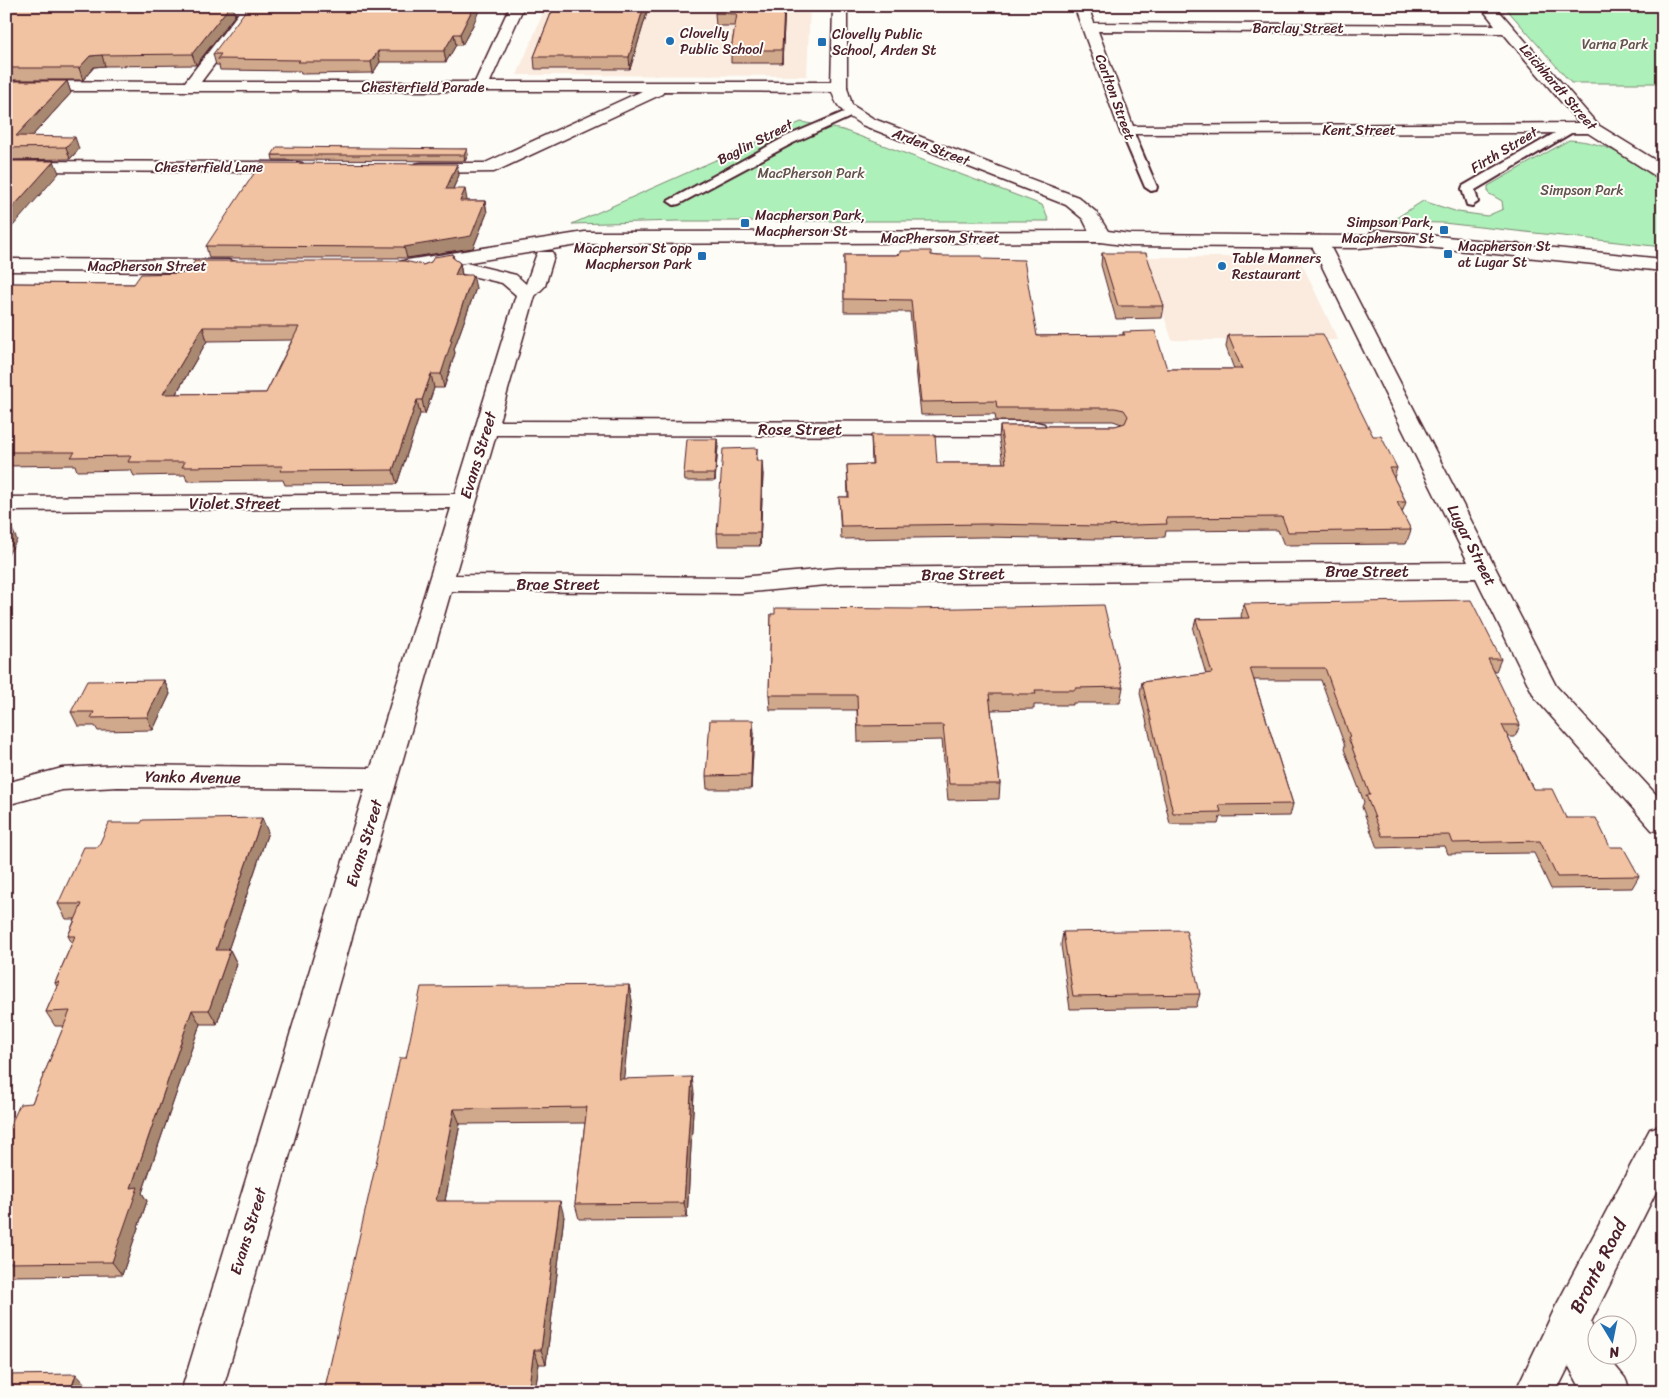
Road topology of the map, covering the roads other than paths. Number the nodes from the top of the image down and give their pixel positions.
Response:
1 (517, 6) edge
2 (840, 6) edge
3 (1081, 6) edge
4 (1487, 6) edge
5 (250, 8) edge
6 (190, 9) edge
7 (1090, 27) junction
8 (1507, 28) junction
9 (6, 86) edge
10 (189, 87) junction
11 (480, 87) junction
12 (664, 87) junction
13 (839, 87) junction
14 (851, 113) junction
15 (1592, 128) junction
16 (1568, 129) junction
17 (1127, 131) junction
18 (6, 166) edge
19 (311, 168) edge
20 (409, 168) edge
21 (1663, 173) edge
22 (1151, 187) dead end
23 (674, 201) dead end
24 (1472, 202) dead end
25 (1100, 236) junction
26 (1397, 238) junction
27 (1319, 242) junction
28 (541, 250) junction
29 (6, 265) edge
30 (1663, 265) edge
31 (251, 266) edge
32 (388, 266) edge
33 (407, 266) junction
34 (466, 269) junction
35 (526, 294) junction
36 (486, 428) junction
37 (1053, 430) edge
38 (464, 502) junction
39 (6, 504) edge
40 (1485, 570) junction
41 (440, 583) junction
42 (382, 779) junction
43 (6, 794) edge
44 (1663, 822) edge
45 (1663, 1140) edge
46 (1570, 1320) junction
47 (201, 1392) edge
48 (1535, 1392) edge
49 (1611, 1392) edge

1 - 11 street
2 - 13 street
3 - 7 street, Carlton Street
4 - 8 street, Leichhardt Street
5 - 6 lane
5 - 10 street
7 - 8 street, Barclay Street
7 - 17 street, Carlton Street
8 - 15 street, Leichhardt Street
9 - 10 street, Chesterfield Parade
10 - 11 street, Chesterfield Parade
11 - 12 street, Chesterfield Parade
12 - 13 street, Chesterfield Parade
12 - 20 street
13 - 14 street
14 - 23 lane, Baglin Street
14 - 25 street, Arden Street
15 - 16 street, Kent Street
15 - 21 street, Leichhardt Street
16 - 17 street, Kent Street
16 - 24 lane, Firth Street
17 - 22 lane, Carlton Street
18 - 19 street, Chesterfield Lane
25 - 26 street, MacPherson Street
25 - 27 street, MacPherson Street
25 - 28 street, MacPherson Street
26 - 27 street, MacPherson Street
26 - 30 street, MacPherson Street
27 - 40 street, Lugar Street
28 - 33 street, MacPherson Street
28 - 34 street, MacPherson Street
28 - 35 street, Evans Street
29 - 31 street, MacPherson Street
32 - 33 street, MacPherson Street
33 - 34 street, MacPherson Street
34 - 35 street
35 - 36 street, Evans Street
36 - 37 street, Rose Street
36 - 38 street, Evans Street
38 - 39 street, Violet Street
38 - 41 street, Evans Street
40 - 41 street, Brae Street
40 - 44 street, Lugar Street
41 - 42 street, Evans Street
42 - 43 street, Yanko Avenue
42 - 47 street, Evans Street
45 - 46 street, Bronte Road
46 - 48 street, Bronte Road
46 - 49 street

